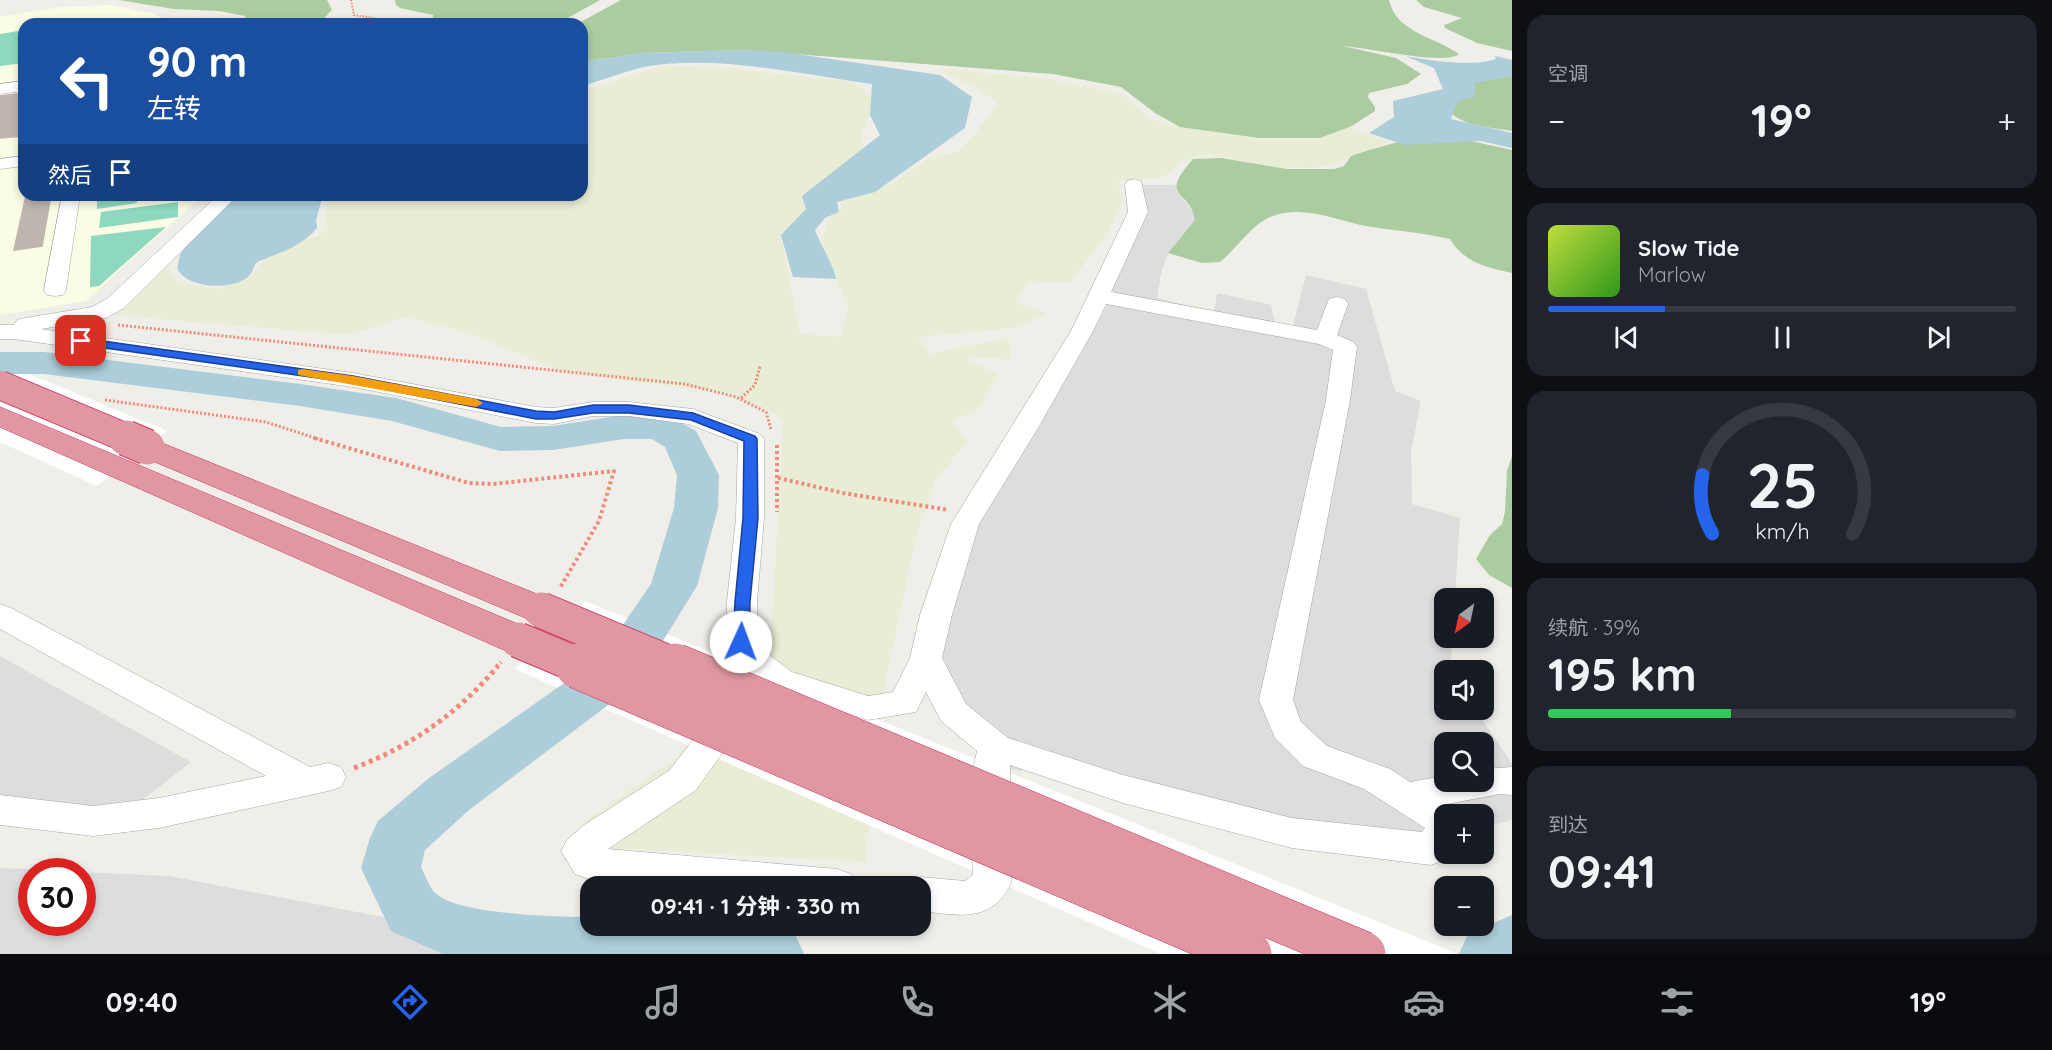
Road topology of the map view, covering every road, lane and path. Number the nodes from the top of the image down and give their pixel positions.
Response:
1 (351, 0) edge
2 (373, 18) edge
3 (18, 87) edge
4 (0, 89) edge
5 (18, 162) edge
6 (0, 164) edge
7 (1134, 185) dead end
8 (70, 201) edge
9 (223, 201) edge
10 (55, 290) dead end
11 (1098, 296) junction
12 (1337, 304) dead end
13 (0, 330) edge
14 (1325, 339) junction
15 (760, 366) dead end
16 (0, 385) edge
17 (96, 399) dead end
18 (740, 399) dead end
19 (0, 416) edge
20 (614, 471) dead end
21 (778, 478) dead end
22 (972, 513) junction
23 (0, 615) edge
24 (529, 625) junction
25 (746, 654) junction
26 (926, 658) junction
27 (996, 747) junction
28 (1512, 781) edge
29 (1406, 797) junction
30 (0, 810) edge
31 (1434, 815) edge
32 (1434, 845) edge
33 (729, 876) edge
34 (931, 895) edge
35 (1249, 954) edge
36 (1364, 954) edge

1 - 2 path
3 - 4 street
5 - 6 street
7 - 11 street
8 - 10 street
9 - 13 street
11 - 14 street
11 - 22 street
12 - 14 street
13 - 25 street
14 - 29 street
15 - 18 path
16 - 24 highway, bridge
17 - 20 path
19 - 24 highway
21 - 22 path
22 - 26 street
23 - 30 street
24 - 35 highway, bridge
24 - 36 highway, bridge
25 - 26 street
25 - 33 street
26 - 27 street
27 - 32 street
27 - 34 street
28 - 29 street
29 - 31 street

